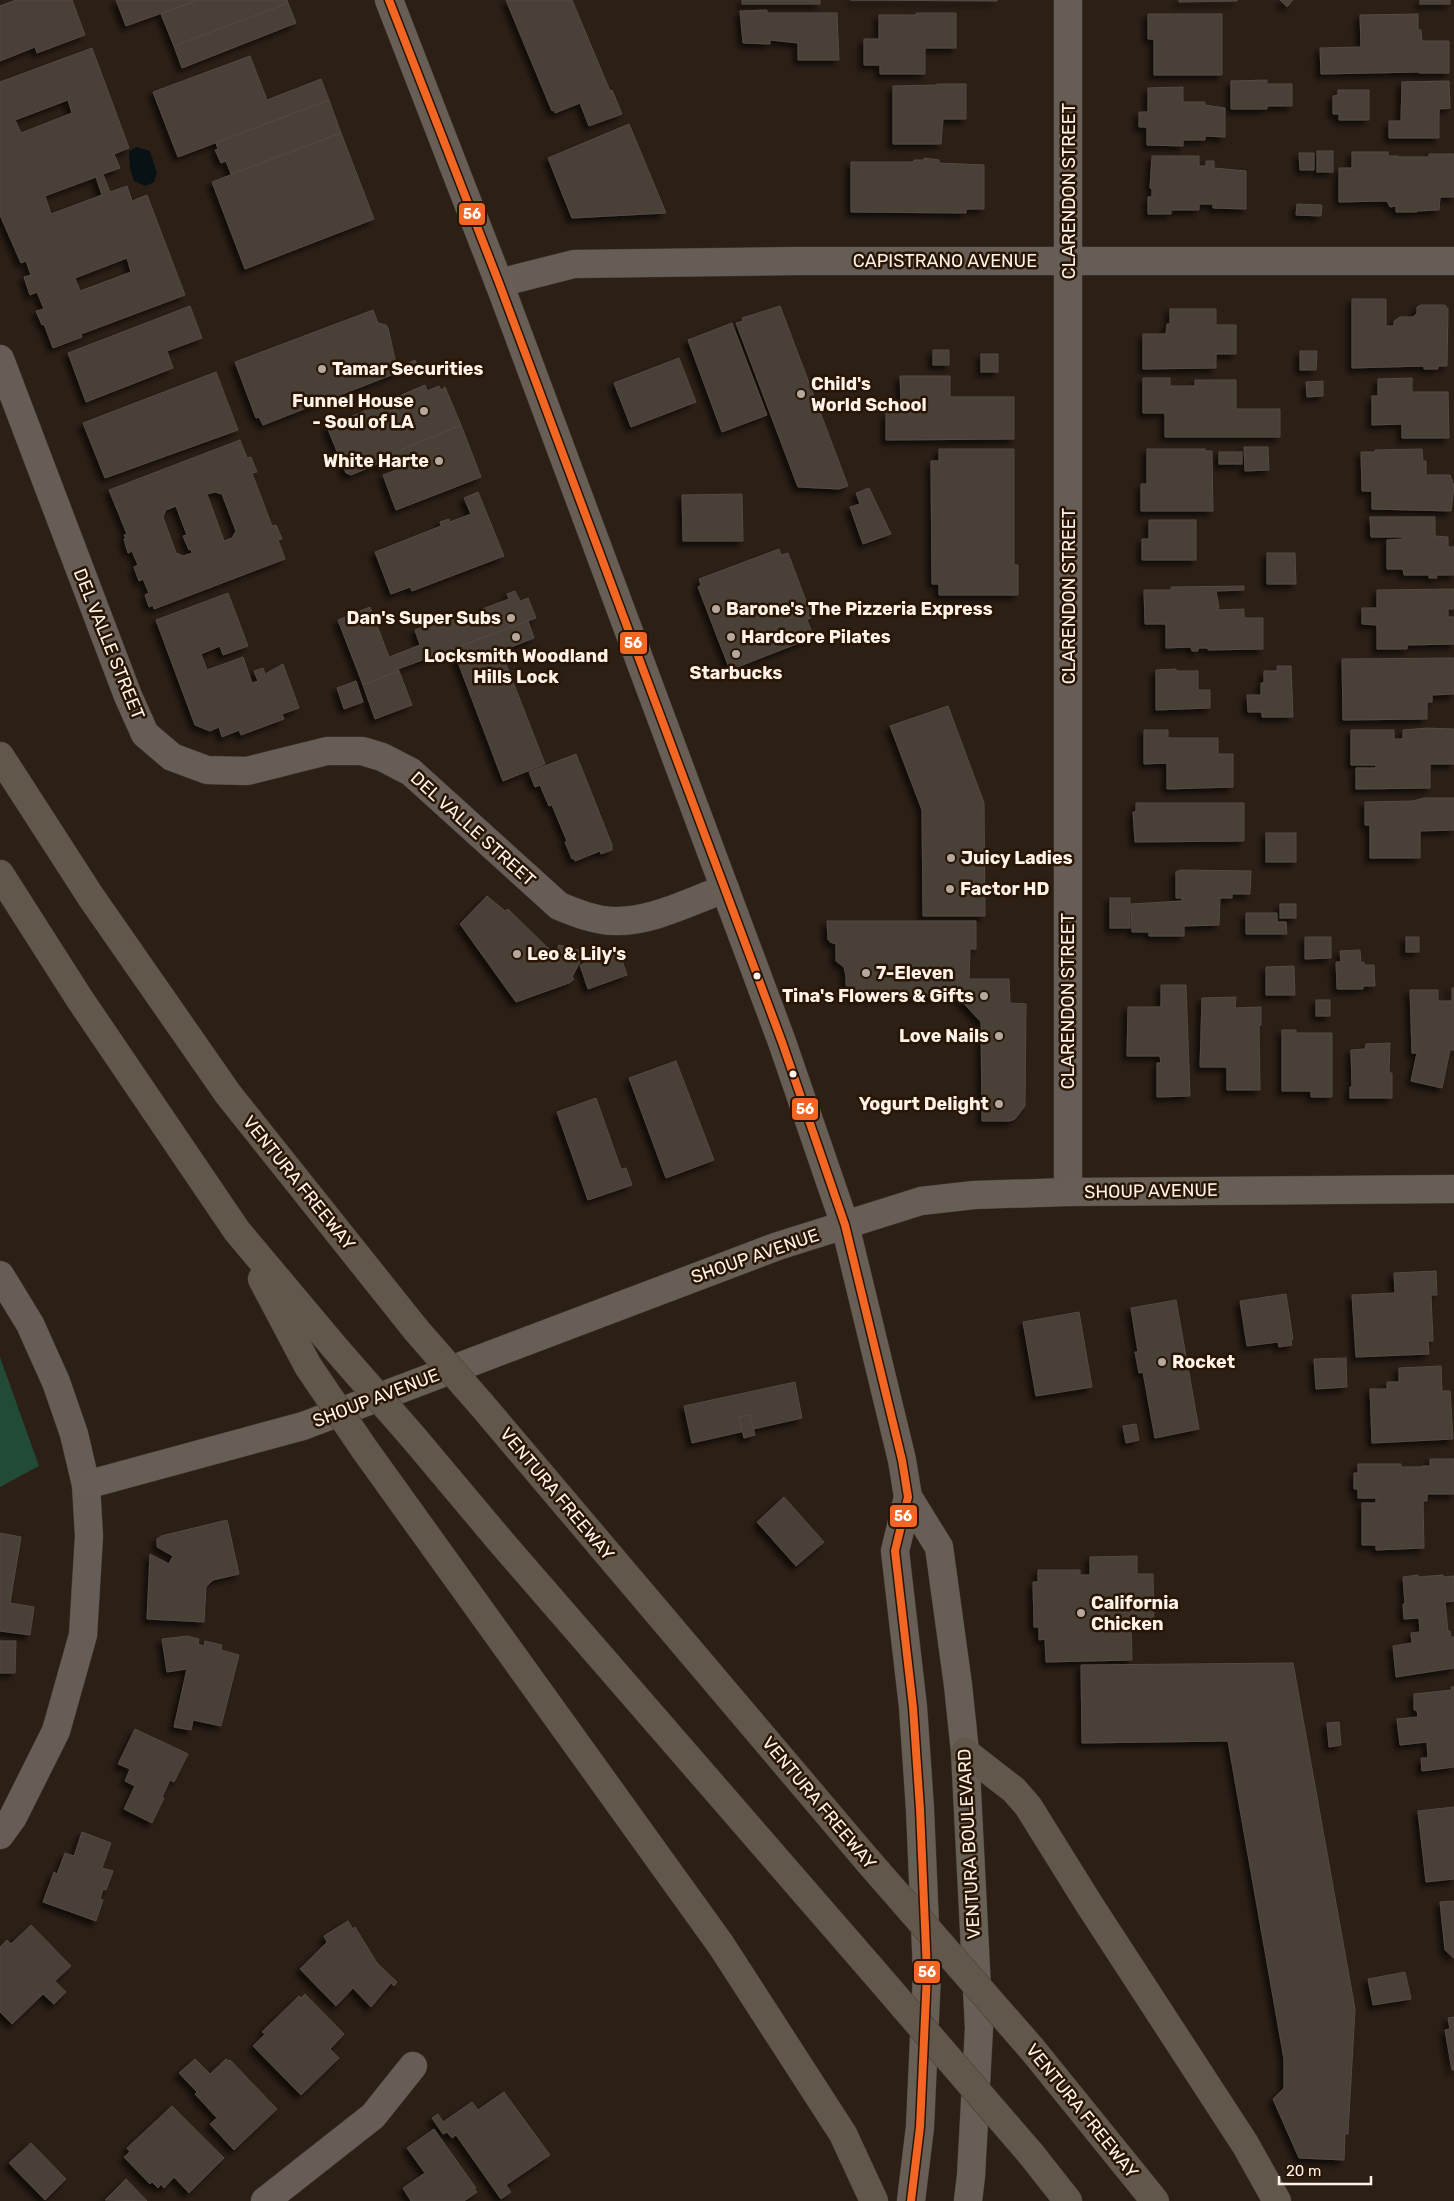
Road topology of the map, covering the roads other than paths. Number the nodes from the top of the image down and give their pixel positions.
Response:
1 (389, 0) edge
2 (1068, 0) edge
3 (1069, 261) junction
4 (1454, 261) edge
5 (499, 283) junction
6 (0, 359) edge
7 (0, 756) edge
8 (0, 874) edge
9 (725, 889) junction
10 (1454, 1189) edge
11 (1068, 1192) junction
12 (845, 1225) junction
13 (237, 1231) junction
14 (0, 1275) edge
15 (86, 1485) junction
16 (908, 1496) junction
17 (965, 1752) junction
18 (0, 1835) edge
19 (413, 2066) dead end
20 (920, 2127) junction
21 (265, 2201) edge
22 (874, 2201) edge
23 (911, 2201) edge
24 (925, 2201) edge
25 (968, 2201) edge
26 (1068, 2201) edge
27 (1155, 2201) edge
28 (1277, 2201) edge

1 - 5 main road, VENTURA BOULEVARD
2 - 3 street, CLARENDON STREET
3 - 4 street, CAPISTRANO AVENUE
3 - 5 street, CAPISTRANO AVENUE
3 - 11 street, CLARENDON STREET
5 - 9 main road, VENTURA BOULEVARD
6 - 9 street, DEL VALLE STREET
7 - 27 highway, VENTURA FREEWAY, bridge
8 - 13 highway
9 - 12 main road, VENTURA BOULEVARD
10 - 11 main road, SHOUP AVENUE
11 - 12 main road, SHOUP AVENUE
12 - 15 main road, SHOUP AVENUE
12 - 16 main road, VENTURA BOULEVARD
13 - 22 highway, bridge
13 - 26 highway, bridge
14 - 15 street
15 - 18 street
16 - 17 main road, VENTURA BOULEVARD
16 - 20 main road, VENTURA BOULEVARD
17 - 25 main road, VENTURA BOULEVARD
17 - 28 highway
19 - 21 street
20 - 23 main road, VENTURA BOULEVARD
20 - 24 main road

